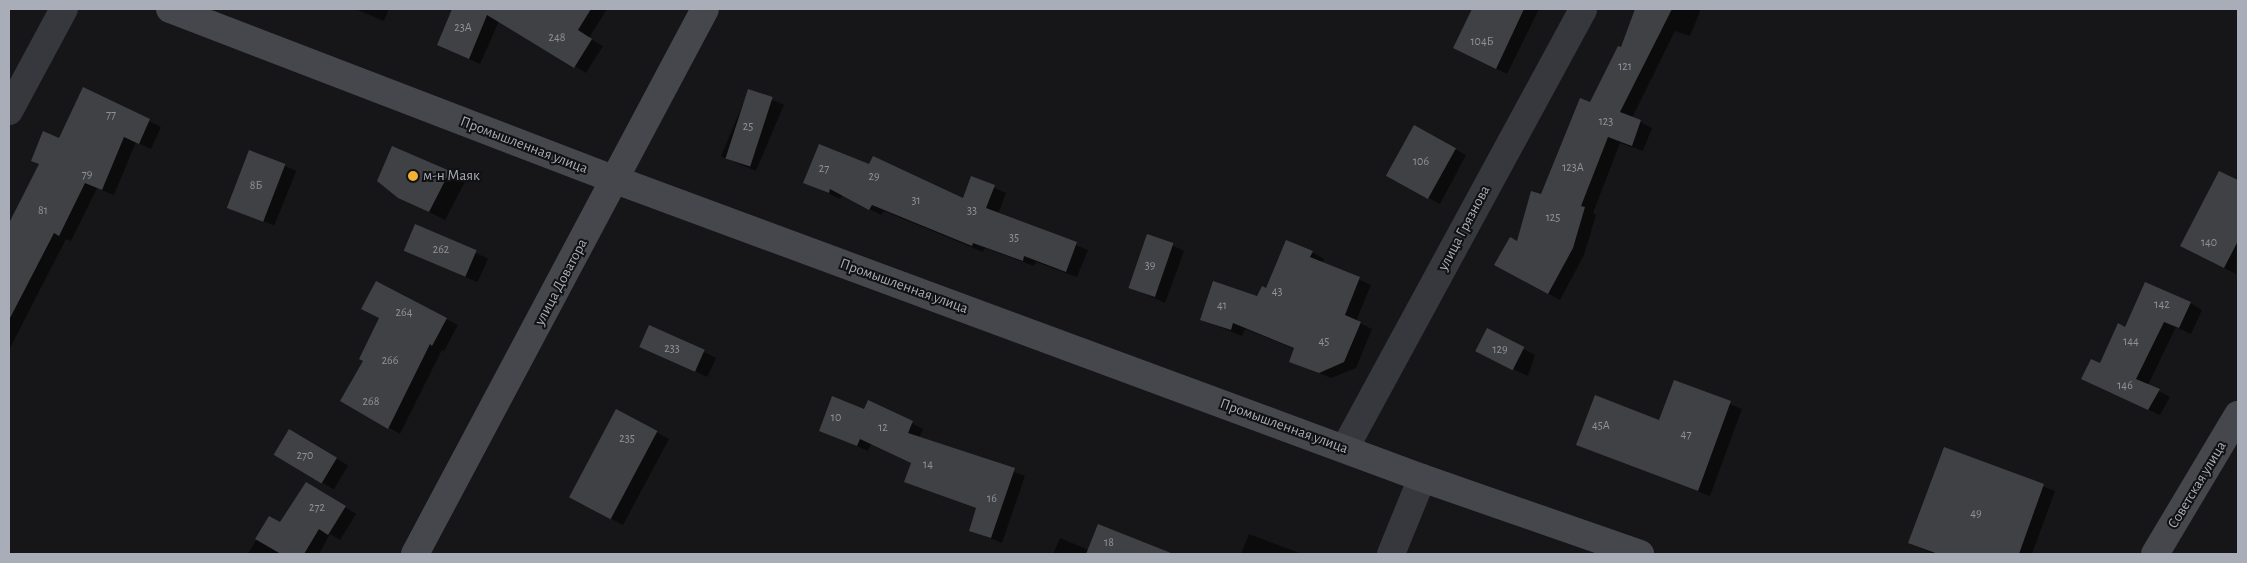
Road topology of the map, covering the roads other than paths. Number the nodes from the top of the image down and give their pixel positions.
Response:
1 (64, 9) edge
2 (170, 9) edge
3 (705, 9) edge
4 (1583, 9) edge
5 (9, 112) edge
6 (616, 180) junction
7 (2238, 415) edge
8 (1345, 448) junction
9 (1422, 478) junction
10 (1596, 546) edge
11 (415, 554) edge
12 (1391, 554) edge
13 (1640, 554) edge
14 (2155, 554) edge

1 - 5 street
2 - 6 main road, Промышленная улица
3 - 6 main road, улица Доватора
4 - 8 street, улица Грязнова
6 - 8 main road, Промышленная улица
6 - 11 main road, улица Доватора
7 - 14 main road, Советская улица
8 - 9 main road, Промышленная улица
9 - 10 main road, Промышленная улица
9 - 12 street
10 - 13 main road, Промышленная улица

